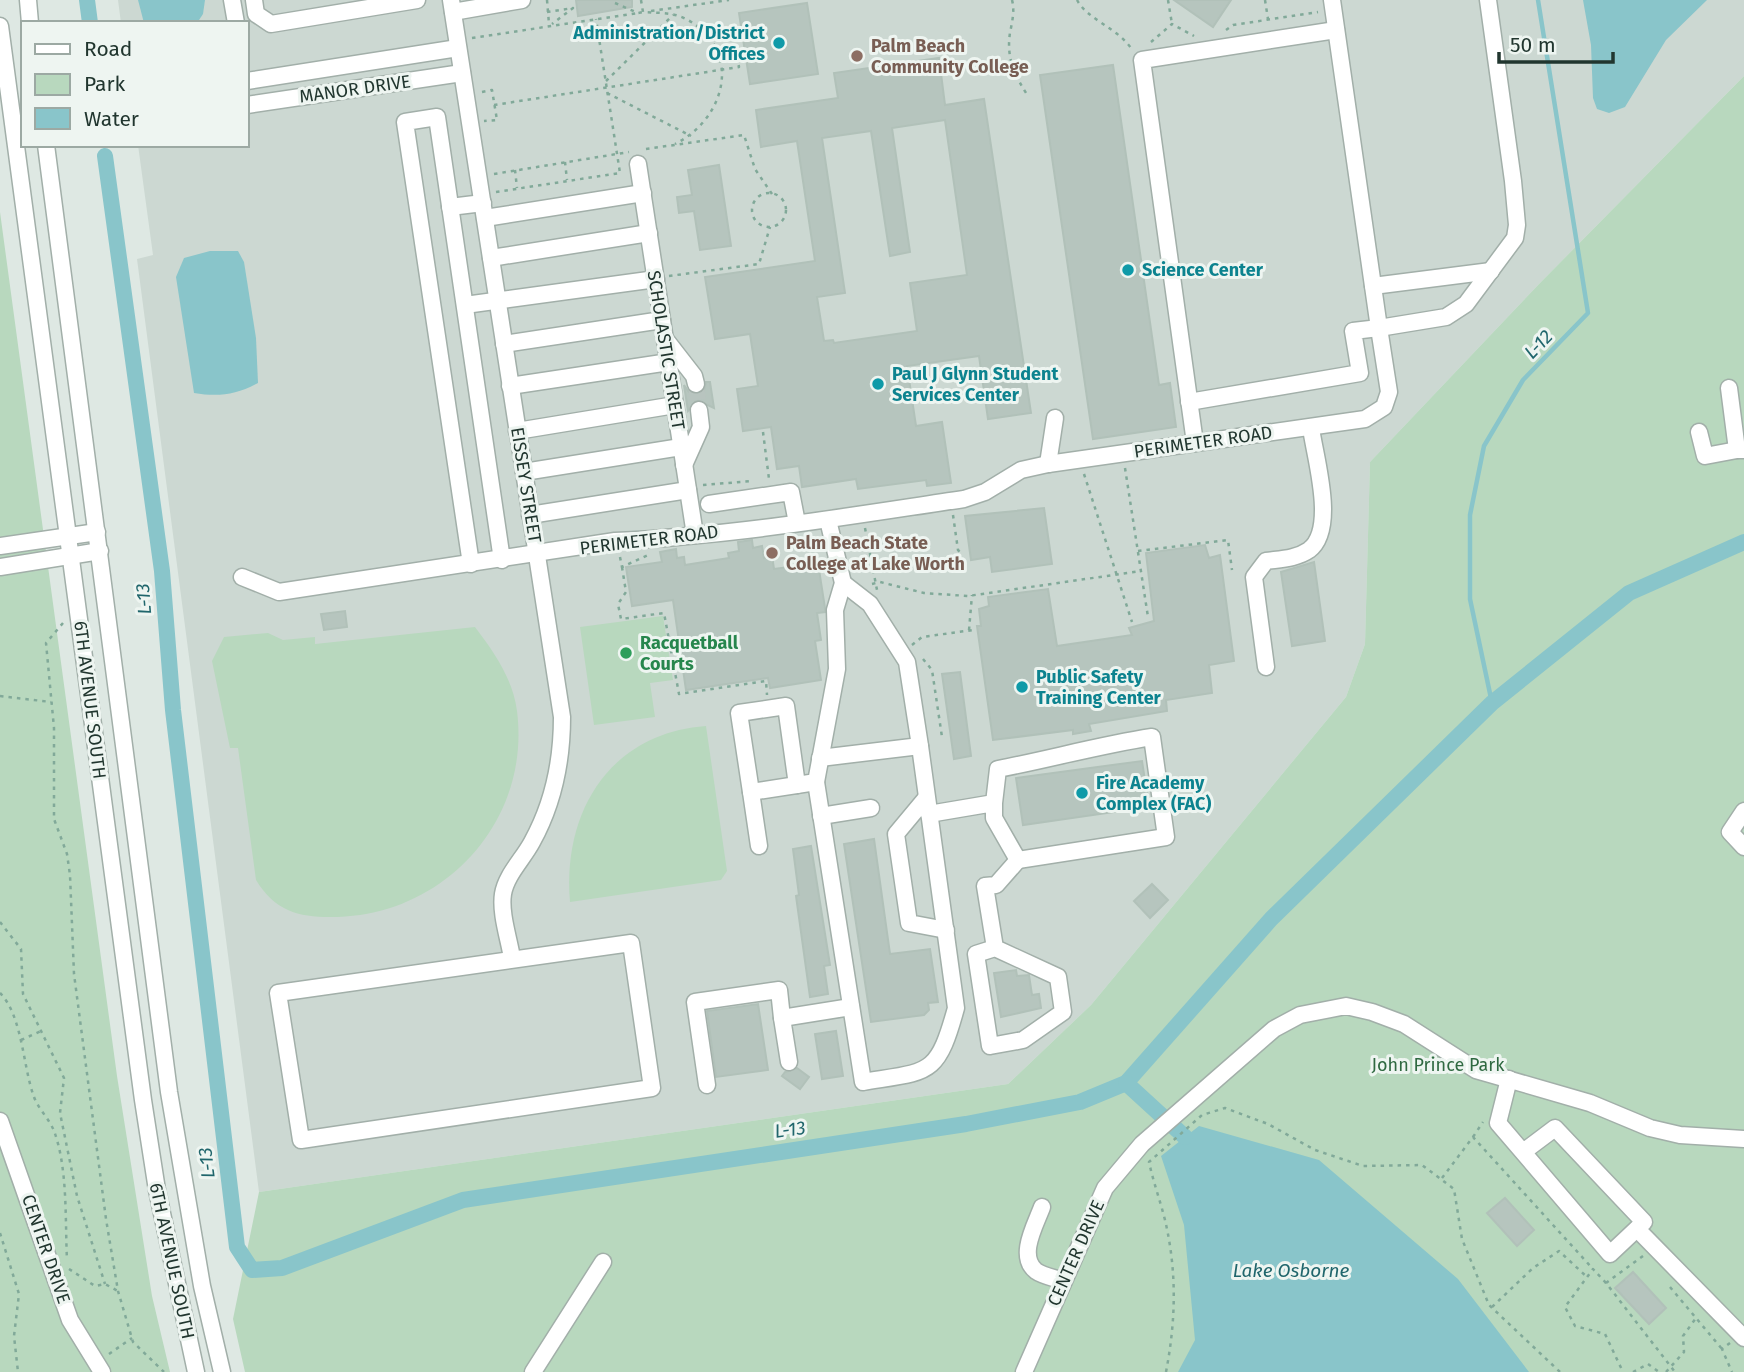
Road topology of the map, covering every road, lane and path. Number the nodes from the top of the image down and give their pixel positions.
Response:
1 (28, 0) edge
2 (232, 0) edge
3 (254, 0) edge
4 (417, 0) edge
5 (522, 0) edge
6 (547, 0) edge
7 (641, 0) edge
8 (666, 0) edge
9 (729, 0) edge
10 (1012, 0) edge
11 (1077, 0) edge
12 (1168, 0) edge
13 (1265, 0) edge
14 (1332, 0) edge
15 (1488, 0) edge
16 (615, 3) dead end
17 (452, 6) edge
18 (667, 9) junction
19 (547, 12) junction
20 (643, 12) junction
21 (638, 13) junction
22 (673, 15) junction
23 (596, 19) junction
24 (1268, 19) dead end
25 (30, 21) edge
26 (236, 21) edge
27 (1172, 24) dead end
28 (0, 26) edge
29 (549, 26) junction
30 (1336, 30) junction
31 (464, 43) junction
32 (736, 47) dead end
33 (1134, 53) dead end
34 (721, 70) junction
35 (463, 73) junction
36 (248, 80) edge
37 (605, 82) junction
38 (606, 87) junction
39 (478, 92) dead end
40 (607, 93) junction
41 (1028, 96) dead end
42 (248, 105) edge
43 (494, 106) junction
44 (483, 121) dead end
45 (15, 124) edge
46 (691, 136) junction
47 (672, 146) junction
48 (46, 147) edge
49 (617, 154) junction
50 (565, 162) junction
51 (638, 164) dead end
52 (515, 170) junction
53 (491, 174) dead end
54 (568, 181) junction
55 (517, 189) junction
56 (643, 193) junction
57 (772, 194) junction
58 (487, 204) junction
59 (450, 207) junction
60 (770, 227) junction
61 (649, 233) junction
62 (491, 258) junction
63 (1491, 271) junction
64 (662, 278) junction
65 (1373, 286) junction
66 (498, 302) junction
67 (465, 305) junction
68 (662, 320) junction
69 (1379, 328) junction
70 (665, 338) junction
71 (504, 344) junction
72 (668, 362) junction
73 (695, 384) tunnel mouth
74 (510, 386) junction
75 (1730, 388) dead end
76 (1189, 402) junction
77 (675, 405) junction
78 (699, 410) tunnel mouth
79 (1055, 418) dead end
80 (1311, 428) junction
81 (517, 431) junction
82 (763, 432) dead end
83 (1699, 432) dead end
84 (1195, 443) junction
85 (681, 447) junction
86 (1740, 450) edge
87 (1048, 464) junction
88 (684, 465) junction
89 (1125, 465) dead end
90 (1083, 470) dead end
91 (524, 472) junction
92 (694, 488) junction
93 (709, 504) dead end
94 (530, 515) junction
95 (953, 515) dead end
96 (828, 520) junction
97 (797, 523) junction
98 (97, 532) junction
99 (695, 536) junction
100 (69, 537) junction
101 (0, 546) edge
102 (100, 551) junction
103 (619, 551) dead end
104 (658, 551) dead end
105 (1138, 551) junction
106 (962, 554) dead end
107 (536, 555) junction
108 (71, 556) junction
109 (502, 559) junction
110 (471, 564) junction
111 (0, 567) edge
112 (622, 568) junction
113 (1232, 570) dead end
114 (1141, 571) junction
115 (1116, 575) junction
116 (243, 577) dead end
117 (847, 586) junction
118 (972, 596) junction
119 (1148, 617) dead end
120 (1132, 622) dead end
121 (63, 623) dead end
122 (902, 654) junction
123 (1266, 667) dead end
124 (0, 695) edge
125 (51, 702) junction
126 (768, 708) junction
127 (920, 746) junction
128 (820, 758) junction
129 (816, 782) junction
130 (797, 785) junction
131 (751, 792) junction
132 (926, 797) junction
133 (994, 803) junction
134 (871, 808) dead end
135 (1744, 811) edge
136 (929, 814) junction
137 (821, 816) junction
138 (759, 846) dead end
139 (1744, 846) edge
140 (1018, 860) junction
141 (0, 922) edge
142 (946, 930) junction
143 (995, 948) junction
144 (512, 958) junction
145 (0, 993) edge
146 (851, 1007) junction
147 (782, 1018) junction
148 (41, 1031) junction
149 (21, 1040) junction
150 (789, 1062) dead end
151 (1509, 1079) junction
152 (707, 1085) dead end
153 (0, 1121) edge
154 (1744, 1139) edge
155 (1523, 1152) junction
156 (1441, 1179) junction
157 (1042, 1207) dead end
158 (1637, 1229) junction
159 (0, 1233) edge
160 (1644, 1256) dead end
161 (603, 1262) dead end
162 (1594, 1269) junction
163 (1587, 1277) junction
164 (1063, 1281) junction
165 (1606, 1283) junction
166 (105, 1284) junction
167 (1670, 1287) dead end
168 (118, 1291) junction
169 (1492, 1307) junction
170 (1696, 1318) junction
171 (132, 1338) junction
172 (1739, 1339) edge
173 (1722, 1349) junction
174 (1672, 1367) junction
175 (99, 1368) edge
176 (18, 1372) edge
177 (164, 1372) edge
178 (196, 1372) edge
179 (222, 1372) edge
180 (533, 1372) edge
181 (1024, 1372) edge
182 (1166, 1372) edge
183 (1560, 1372) edge
184 (1623, 1372) edge
185 (1633, 1372) edge
186 (1659, 1372) edge
187 (1666, 1372) edge
188 (1675, 1372) edge
189 (1732, 1372) edge

1 - 25 street
2 - 26 street
3 - 4 street
5 - 17 street
6 - 19 path
7 - 20 path
8 - 18 path
9 - 18 path
10 - 41 path
11 - 33 path
12 - 27 path
13 - 24 path
14 - 30 street, PERIMETER ROAD
15 - 63 street
16 - 21 path
17 - 31 street, EISSEY STREET
18 - 20 path
19 - 29 path
19 - 29 path
20 - 21 path
20 - 22 path
21 - 23 path
22 - 34 path
22 - 37 path
23 - 29 path
23 - 37 path
28 - 45 street, 6TH AVENUE SOUTH
29 - 31 path
30 - 65 street, PERIMETER ROAD
30 - 76 street
31 - 35 street, EISSEY STREET
31 - 36 street, MANOR DRIVE
32 - 34 path
34 - 38 path
34 - 46 path
35 - 42 street, MANOR DRIVE
35 - 58 street, EISSEY STREET
37 - 38 path
38 - 40 path
38 - 43 path
39 - 43 path
40 - 46 path
40 - 49 path
43 - 44 path
45 - 100 street, 6TH AVENUE SOUTH
46 - 47 path
47 - 49 path
47 - 57 path
48 - 98 street, 6TH AVENUE SOUTH
49 - 50 path
49 - 54 path
50 - 52 path
50 - 54 path
51 - 56 street, SCHOLASTIC STREET
52 - 53 path
52 - 55 path
54 - 55 path
55 - 58 path
56 - 58 street
56 - 61 street, SCHOLASTIC STREET
57 - 60 path
57 - 60 path
58 - 59 street
58 - 62 street, EISSEY STREET
59 - 67 street
59 - 110 street
60 - 64 path
61 - 62 street
61 - 64 street, SCHOLASTIC STREET
62 - 66 street, EISSEY STREET
63 - 65 street
63 - 69 street
64 - 66 street
64 - 68 street, SCHOLASTIC STREET
65 - 69 street, PERIMETER ROAD
66 - 67 street
66 - 71 street, EISSEY STREET
67 - 109 street
68 - 70 street, SCHOLASTIC STREET
68 - 71 street
69 - 76 street
69 - 80 street, PERIMETER ROAD
70 - 72 street, SCHOLASTIC STREET
70 - 73 street
71 - 74 street, EISSEY STREET
72 - 74 street
72 - 77 street, SCHOLASTIC STREET
74 - 81 street, EISSEY STREET
75 - 86 street
76 - 84 street
77 - 81 street
77 - 85 street, SCHOLASTIC STREET
78 - 88 street
79 - 87 street
80 - 84 street, PERIMETER ROAD
80 - 123 street
81 - 91 street, EISSEY STREET
82 - 92 path
83 - 86 street
84 - 87 street, PERIMETER ROAD
85 - 88 street, SCHOLASTIC STREET
85 - 91 street
87 - 96 street, PERIMETER ROAD
88 - 92 street, SCHOLASTIC STREET
89 - 105 path
90 - 115 path
91 - 94 street, EISSEY STREET
92 - 94 street
92 - 99 street, SCHOLASTIC STREET
93 - 97 street
94 - 107 street, EISSEY STREET
95 - 106 path
96 - 97 street, PERIMETER ROAD
96 - 117 street
97 - 99 street, PERIMETER ROAD
98 - 100 street
98 - 102 street, 6TH AVENUE SOUTH
99 - 107 street, PERIMETER ROAD
100 - 101 street
100 - 108 street, 6TH AVENUE SOUTH
102 - 108 street
102 - 179 street, 6TH AVENUE SOUTH
103 - 112 path
104 - 112 path
105 - 113 path
105 - 114 path
107 - 109 street, PERIMETER ROAD
107 - 144 street, EISSEY STREET
108 - 111 street
108 - 178 street, 6TH AVENUE SOUTH
109 - 110 street, PERIMETER ROAD
110 - 116 street, PERIMETER ROAD
112 - 126 path
114 - 115 path
114 - 119 path
115 - 118 path
115 - 120 path
117 - 118 path
117 - 122 street
117 - 128 street
118 - 122 path
121 - 125 path
122 - 127 street
124 - 125 path
125 - 168 path
126 - 130 street
126 - 131 street
127 - 128 street
127 - 132 street
128 - 129 street
129 - 130 street
129 - 137 street
130 - 131 street
131 - 138 street
132 - 136 street
132 - 142 street
133 - 136 street
133 - 140 street
133 - 140 street
134 - 137 street
135 - 139 street
136 - 142 street
137 - 146 street
140 - 143 street
141 - 148 path
142 - 146 street
143 - 143 street
144 - 144 street
145 - 149 path
146 - 147 street
147 - 150 street
147 - 152 street
148 - 149 path
148 - 166 path
149 - 166 path
151 - 154 street, CENTER DRIVE
151 - 155 street
151 - 164 street, CENTER DRIVE
153 - 175 street, CENTER DRIVE
155 - 158 street
155 - 158 street
156 - 162 path
156 - 169 path
156 - 182 path
157 - 164 street
158 - 172 street
159 - 176 path
160 - 165 path
161 - 180 street
162 - 163 path
162 - 165 path
163 - 169 path
163 - 184 path
164 - 181 street, CENTER DRIVE
165 - 174 path
166 - 168 path
167 - 170 path
168 - 171 path
169 - 183 path
170 - 173 path
170 - 174 path
171 - 175 path
171 - 177 path
172 - 173 path
173 - 189 path
174 - 187 path
174 - 188 path
185 - 186 path

